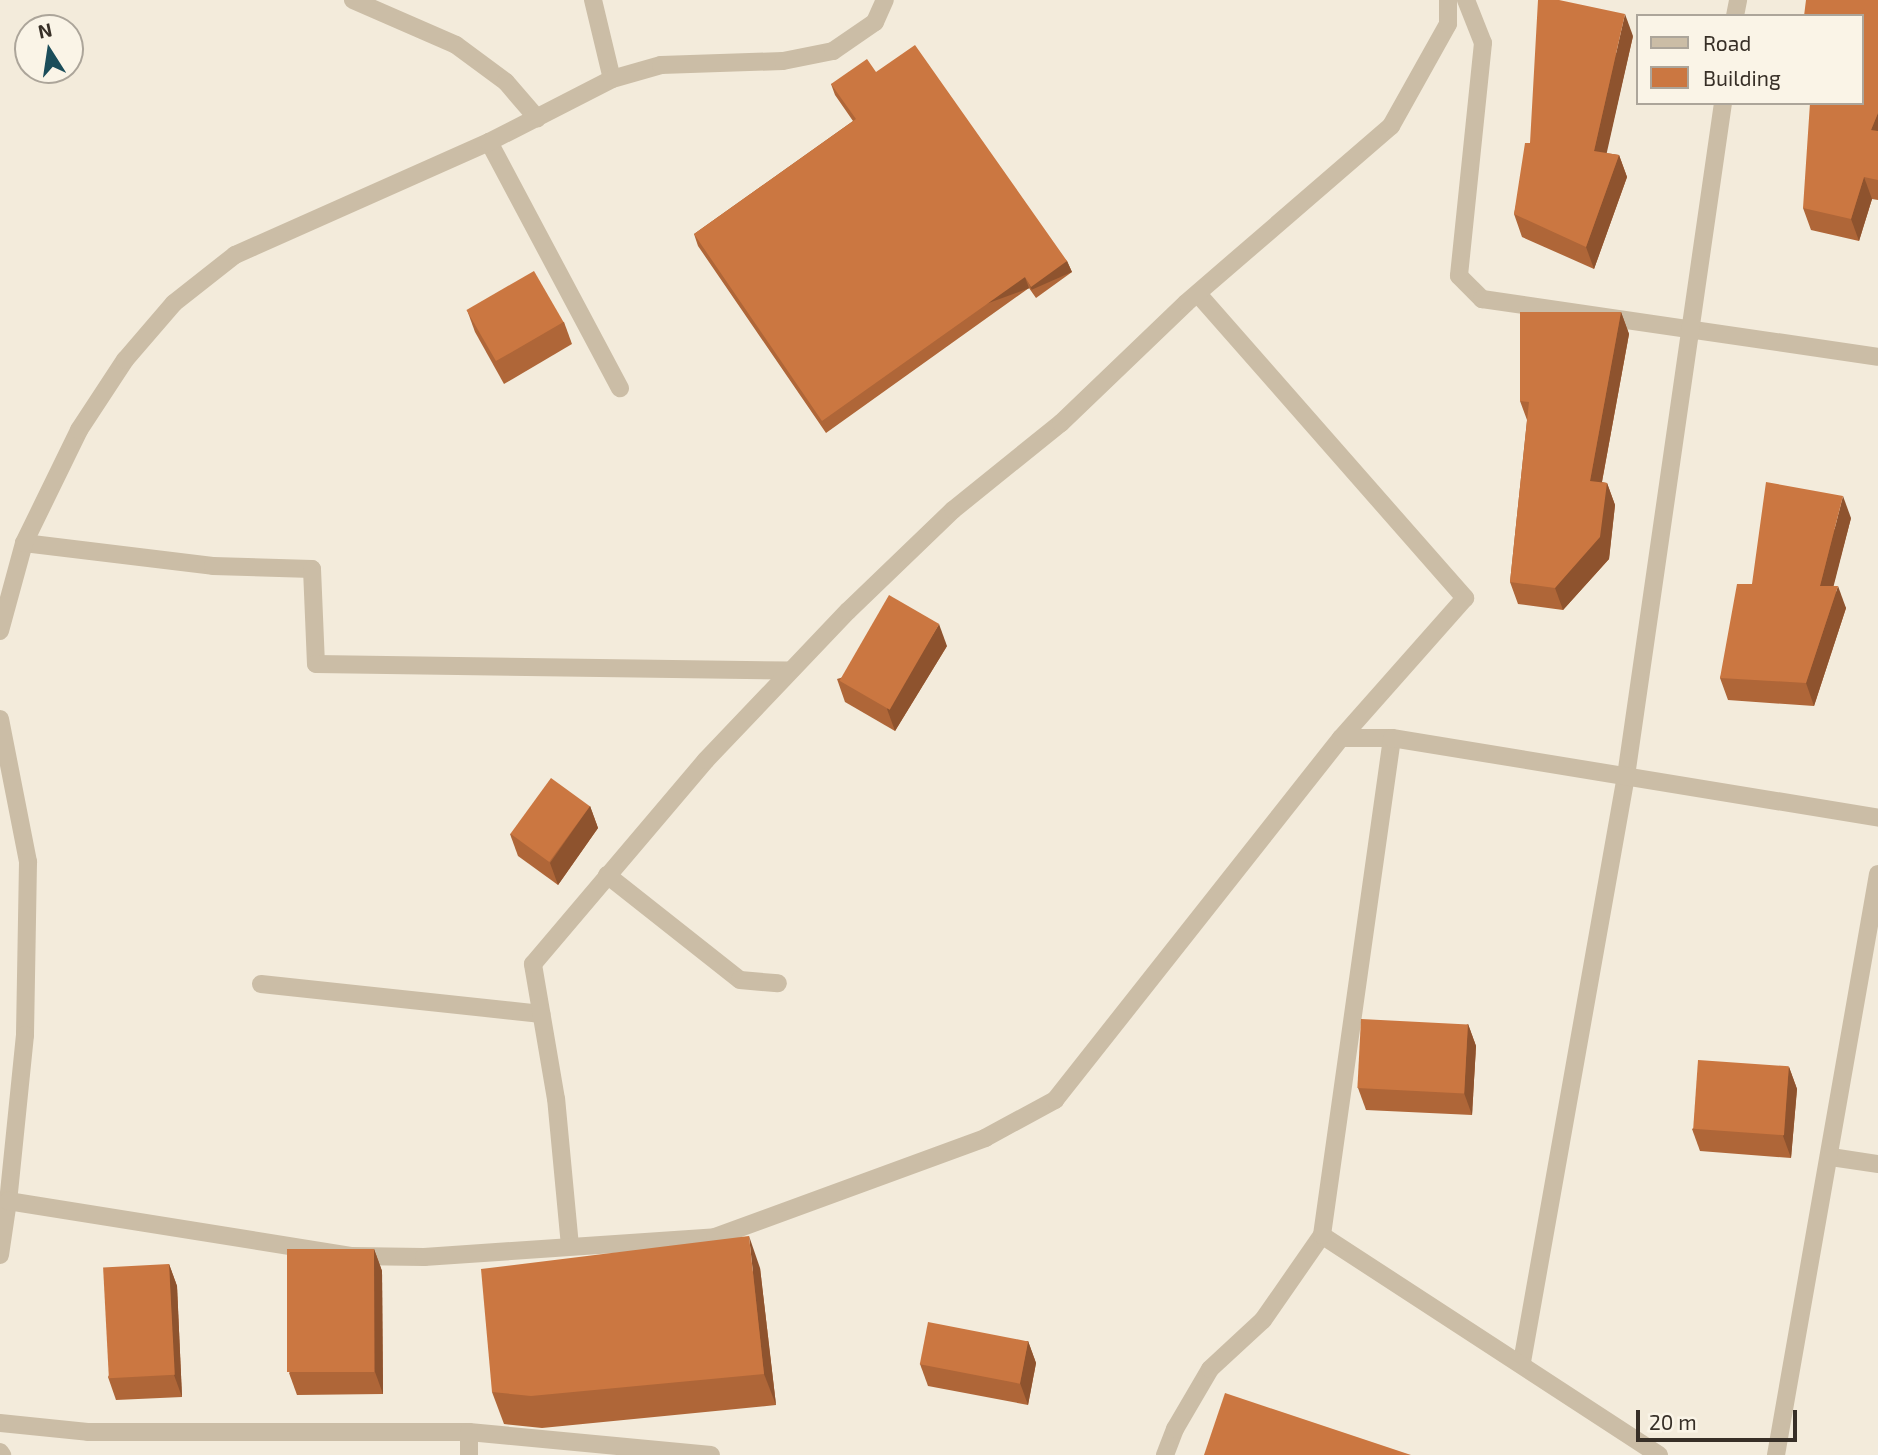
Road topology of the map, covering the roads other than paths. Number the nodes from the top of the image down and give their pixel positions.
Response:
1 (353, 0) edge
2 (593, 0) edge
3 (885, 0) edge
4 (1448, 0) edge
5 (1466, 0) edge
6 (612, 79) junction
7 (1723, 105) edge
8 (537, 118) junction
9 (489, 142) junction
10 (1198, 293) junction
11 (1690, 330) junction
12 (1878, 357) edge
13 (620, 388) dead end
14 (24, 543) junction
15 (0, 631) edge
16 (789, 671) junction
17 (0, 719) edge
18 (1341, 738) junction
19 (1392, 738) junction
20 (1626, 776) junction
21 (1878, 818) edge
22 (1878, 874) edge
23 (607, 876) junction
24 (778, 983) dead end
25 (261, 984) dead end
26 (541, 1014) junction
27 (1830, 1157) junction
28 (1878, 1164) edge
29 (8, 1201) junction
30 (1322, 1236) junction
31 (570, 1246) junction
32 (0, 1255) edge
33 (1522, 1362) junction
34 (0, 1423) edge
35 (470, 1432) junction
36 (469, 1455) edge
37 (710, 1455) edge
38 (1166, 1455) edge
39 (1659, 1455) edge
40 (1776, 1455) edge

1 - 8 street
2 - 6 street
3 - 6 street
4 - 10 street
5 - 11 street
6 - 8 street
7 - 11 street
8 - 9 street
9 - 13 street
9 - 14 street
10 - 16 street
10 - 18 street
11 - 12 street
11 - 20 street
14 - 15 street
14 - 16 street
16 - 23 street
17 - 29 street
18 - 19 street
18 - 31 street
19 - 20 street
19 - 30 street
20 - 21 street
20 - 33 street
22 - 27 street
23 - 24 street
23 - 26 street
25 - 26 street
26 - 31 street
27 - 28 street
27 - 40 street
29 - 31 street
29 - 32 street
30 - 33 street
30 - 38 street
33 - 39 street
34 - 35 street
35 - 36 street
35 - 37 street

